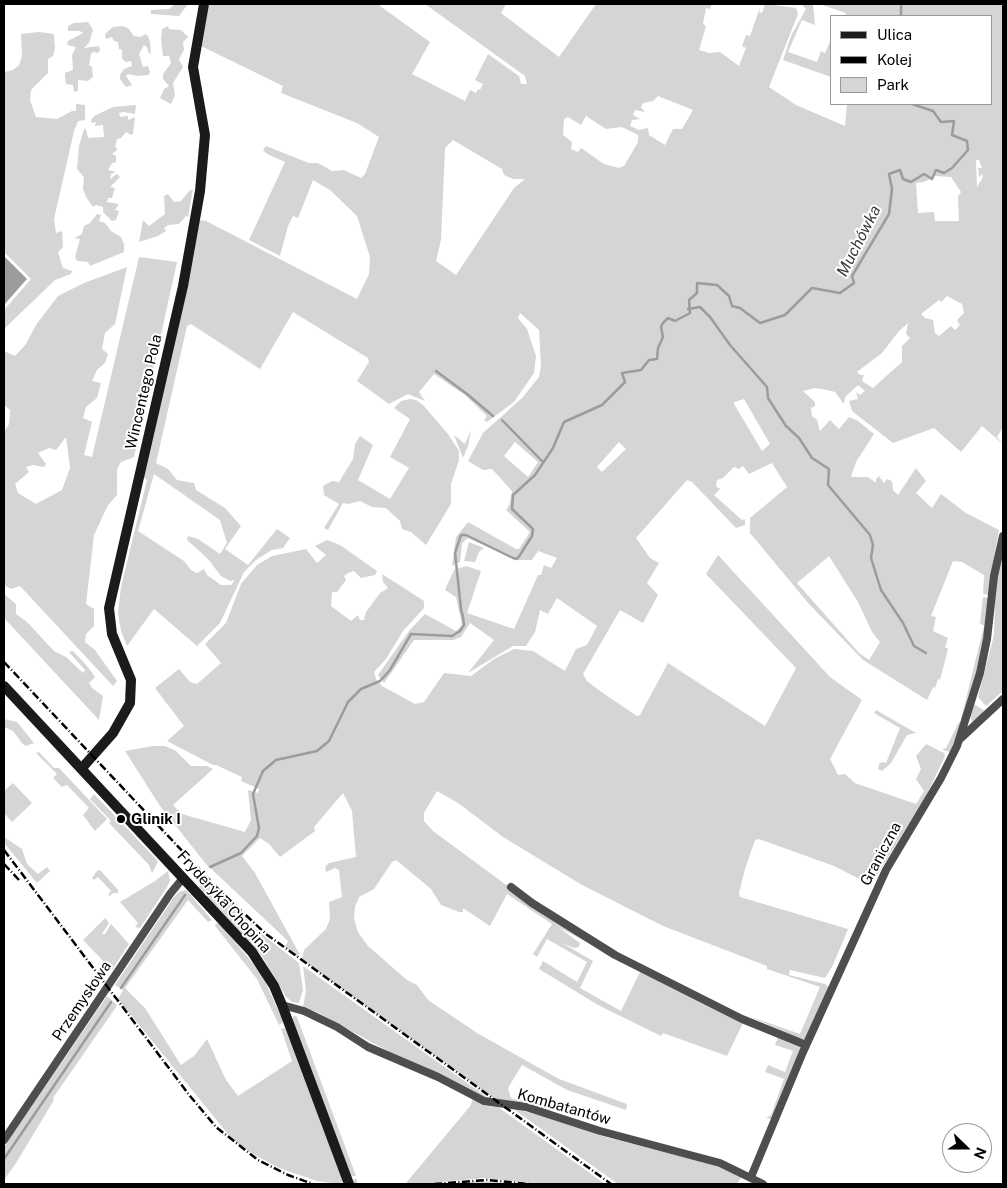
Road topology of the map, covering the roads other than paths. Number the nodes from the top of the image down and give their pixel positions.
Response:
1 (204, 4) edge
2 (1003, 536) edge
3 (4, 686) edge
4 (1003, 699) edge
5 (960, 739) junction
6 (82, 768) junction
7 (184, 878) junction
8 (511, 887) dead end
9 (282, 1005) junction
10 (806, 1045) junction
11 (4, 1140) edge
12 (751, 1177) junction
13 (349, 1184) edge
14 (763, 1184) edge

1 - 6 street, Wincentego Pola
2 - 5 street, Graniczna
3 - 6 street, Fryderyka Chopina
4 - 5 street
5 - 10 street, Graniczna
6 - 7 street, Fryderyka Chopina
7 - 9 street, Fryderyka Chopina
7 - 11 street, Przemysłowa
8 - 10 street
9 - 12 street, Kombatantów
9 - 13 street, Fryderyka Chopina
10 - 12 street, Graniczna
12 - 14 street, Kombatantów

